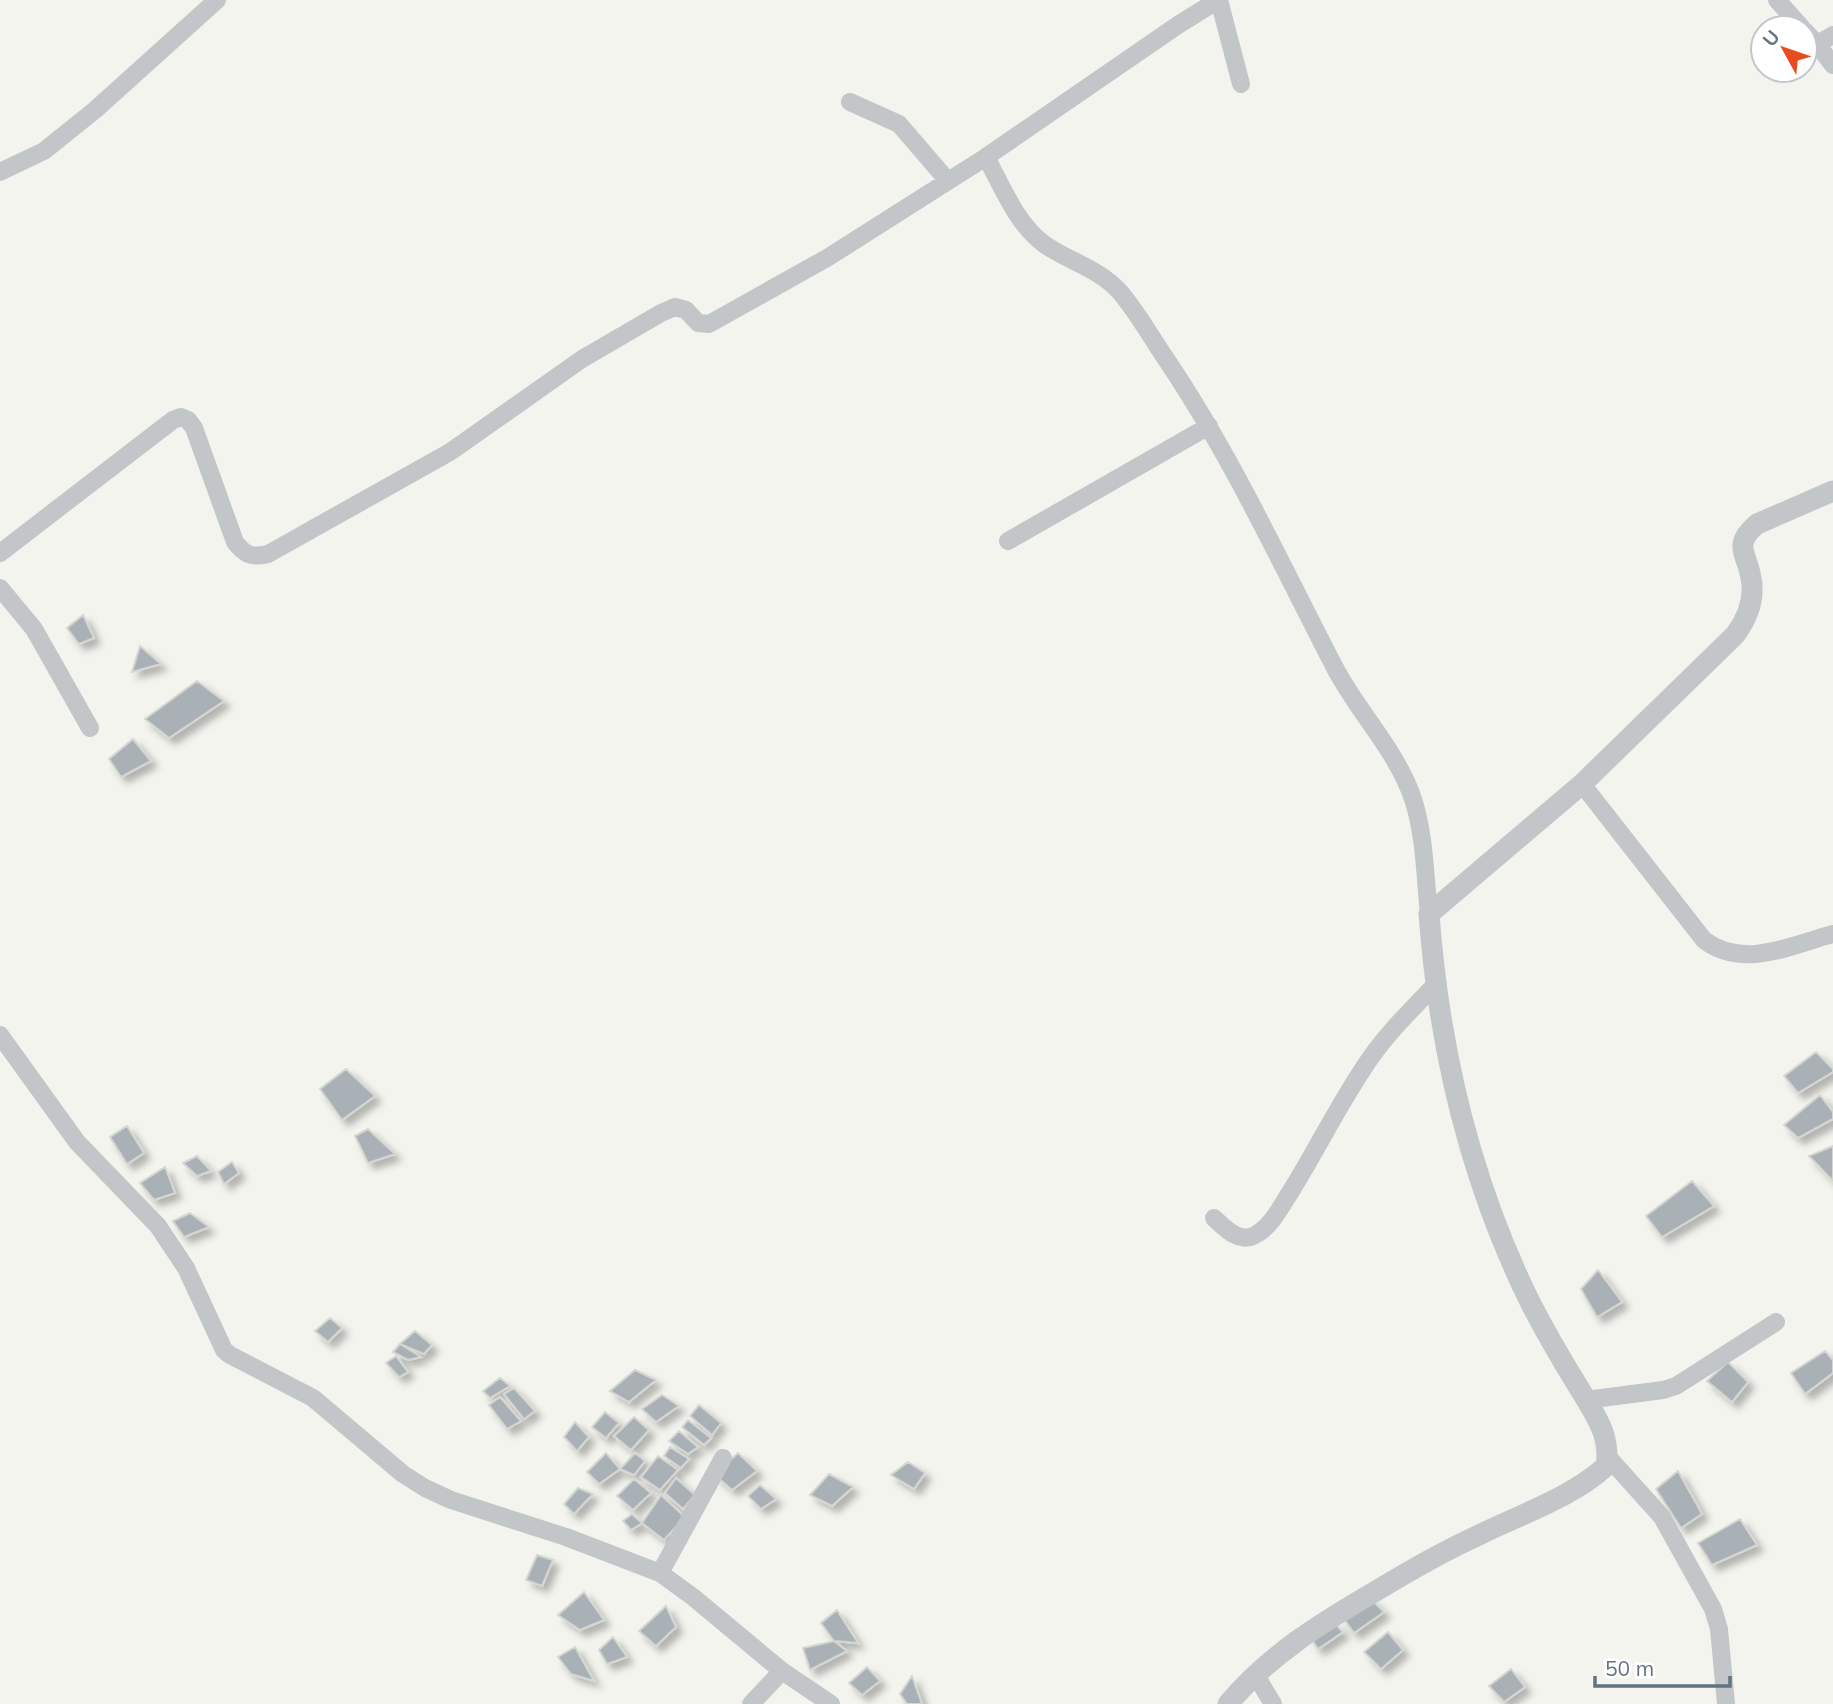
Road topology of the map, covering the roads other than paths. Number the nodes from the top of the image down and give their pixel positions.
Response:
1 (218, 0) edge
2 (1218, 0) edge
3 (1777, 0) edge
4 (1789, 14) edge
5 (1819, 48) edge
6 (1833, 65) edge
7 (1241, 84) dead end
8 (850, 102) dead end
9 (986, 157) junction
10 (0, 172) edge
11 (948, 181) junction
12 (1209, 426) junction
13 (1833, 491) edge
14 (1008, 541) dead end
15 (0, 553) edge
16 (0, 588) edge
17 (90, 728) dead end
18 (1582, 783) junction
19 (1429, 915) junction
20 (1833, 934) edge
21 (1437, 983) junction
22 (0, 1035) edge
23 (1214, 1218) dead end
24 (1776, 1322) dead end
25 (1586, 1400) junction
26 (1608, 1457) junction
27 (723, 1458) dead end
28 (660, 1573) junction
29 (782, 1671) junction
30 (1255, 1674) junction
31 (751, 1704) edge
32 (831, 1704) edge
33 (1228, 1704) edge
34 (1273, 1704) edge
35 (1726, 1704) edge

1 - 10 street
2 - 7 street
2 - 9 street
3 - 4 street
5 - 6 street
8 - 11 street
9 - 11 street
9 - 12 street
11 - 15 street
12 - 14 street
12 - 19 street
13 - 18 street
16 - 17 street
18 - 19 street
18 - 20 street
19 - 21 street
21 - 23 street
21 - 25 street
22 - 28 street
24 - 25 street
25 - 26 street
26 - 30 street
26 - 35 street
27 - 28 street
28 - 29 street
29 - 31 street
29 - 32 street
30 - 33 street
30 - 34 street

